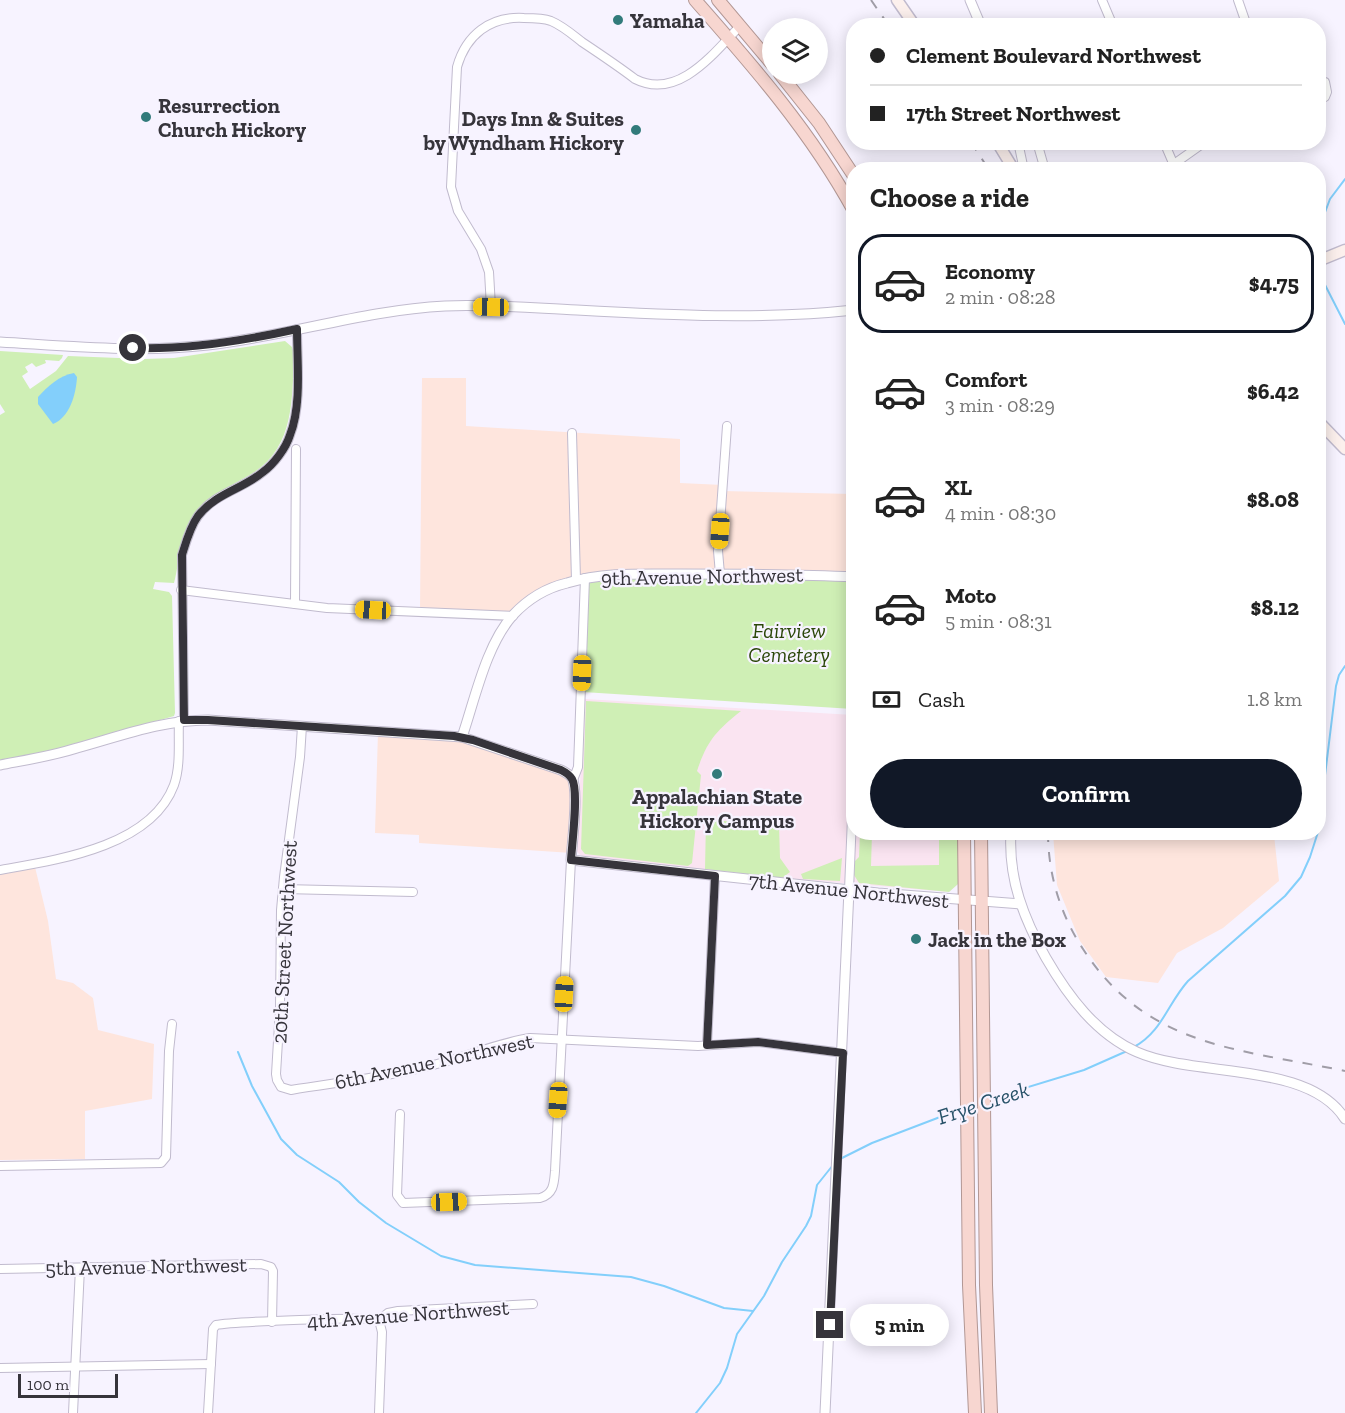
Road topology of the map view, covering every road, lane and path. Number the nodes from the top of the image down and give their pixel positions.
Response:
1 (695, 0) edge
2 (718, 0) edge
3 (897, 0) edge
4 (970, 0) edge
5 (1102, 0) edge
6 (1238, 0) edge
7 (909, 18) edge
8 (978, 18) edge
9 (1110, 18) edge
10 (1244, 18) edge
11 (740, 26) junction
12 (728, 38) junction
13 (762, 52) edge
14 (788, 84) edge
15 (1195, 150) edge
16 (1181, 162) edge
17 (846, 164) edge
18 (846, 198) edge
19 (1345, 250) edge
20 (1326, 258) edge
21 (491, 307) junction
22 (846, 311) edge
23 (297, 329) junction
24 (0, 342) edge
25 (727, 426) dead end
26 (1326, 429) edge
27 (572, 434) dead end
28 (296, 449) dead end
29 (1345, 449) edge
30 (720, 574) junction
31 (846, 577) edge
32 (580, 579) junction
33 (182, 590) junction
34 (295, 604) junction
35 (513, 616) junction
36 (181, 721) junction
37 (302, 726) junction
38 (462, 737) junction
39 (0, 765) edge
40 (573, 780) junction
41 (851, 840) edge
42 (964, 840) edge
43 (981, 840) edge
44 (1011, 840) edge
45 (571, 860) junction
46 (0, 870) edge
47 (715, 876) junction
48 (283, 889) junction
49 (849, 890) junction
50 (413, 892) dead end
51 (966, 901) junction
52 (982, 902) junction
53 (1020, 904) junction
54 (172, 1024) dead end
55 (562, 1038) junction
56 (707, 1045) junction
57 (843, 1053) junction
58 (279, 1085) joint
59 (400, 1114) dead end
60 (1345, 1119) edge
61 (0, 1166) edge
62 (80, 1268) junction
63 (0, 1269) edge
64 (533, 1304) dead end
65 (379, 1320) junction
66 (272, 1322) junction
67 (211, 1364) junction
68 (75, 1367) junction
69 (0, 1368) edge
70 (73, 1413) edge
71 (208, 1413) edge
72 (379, 1413) edge
73 (825, 1413) edge
74 (975, 1413) edge
75 (991, 1413) edge

1 - 12 highway
2 - 11 highway
3 - 7 main road
4 - 8 street
5 - 9 street
6 - 10 street
11 - 12 street
11 - 13 highway
12 - 18 highway
12 - 21 street
14 - 17 highway
15 - 16 street
19 - 20 main road
21 - 22 street
21 - 23 street
23 - 24 street
23 - 33 street
25 - 30 street
26 - 29 main road
27 - 32 street
28 - 34 street
30 - 31 street, 9th Avenue Northwest
30 - 32 street, 9th Avenue Northwest
32 - 35 street, 9th Avenue Northwest
32 - 40 street
33 - 34 street
33 - 36 street
34 - 35 street
35 - 38 street, 9th Avenue Northwest
36 - 37 street
36 - 39 street
36 - 46 street
37 - 38 street
37 - 48 street, 20th Street Northwest
38 - 40 street
40 - 45 street
41 - 49 street
42 - 51 highway
43 - 52 highway
44 - 53 street
45 - 47 street, 7th Avenue Northwest
45 - 55 street
47 - 49 street, 7th Avenue Northwest
47 - 56 street
48 - 50 street
48 - 58 street, 20th Street Northwest
49 - 51 street, 7th Avenue Northwest
49 - 57 street
51 - 52 street, 7th Avenue Northwest
51 - 74 highway
52 - 53 street, 7th Avenue Northwest
52 - 75 highway
53 - 60 street
54 - 61 street
55 - 56 street, 6th Avenue Northwest
55 - 58 street, 6th Avenue Northwest
55 - 59 street
56 - 57 street, 6th Avenue Northwest
57 - 73 street
62 - 63 street, 5th Avenue Northwest
62 - 66 street, 5th Avenue Northwest
62 - 68 street
64 - 65 street, 4th Avenue Northwest
65 - 66 street, 4th Avenue Northwest
65 - 72 street
66 - 67 street, 4th Avenue Northwest
67 - 68 street
67 - 71 street
68 - 69 street
68 - 70 street

